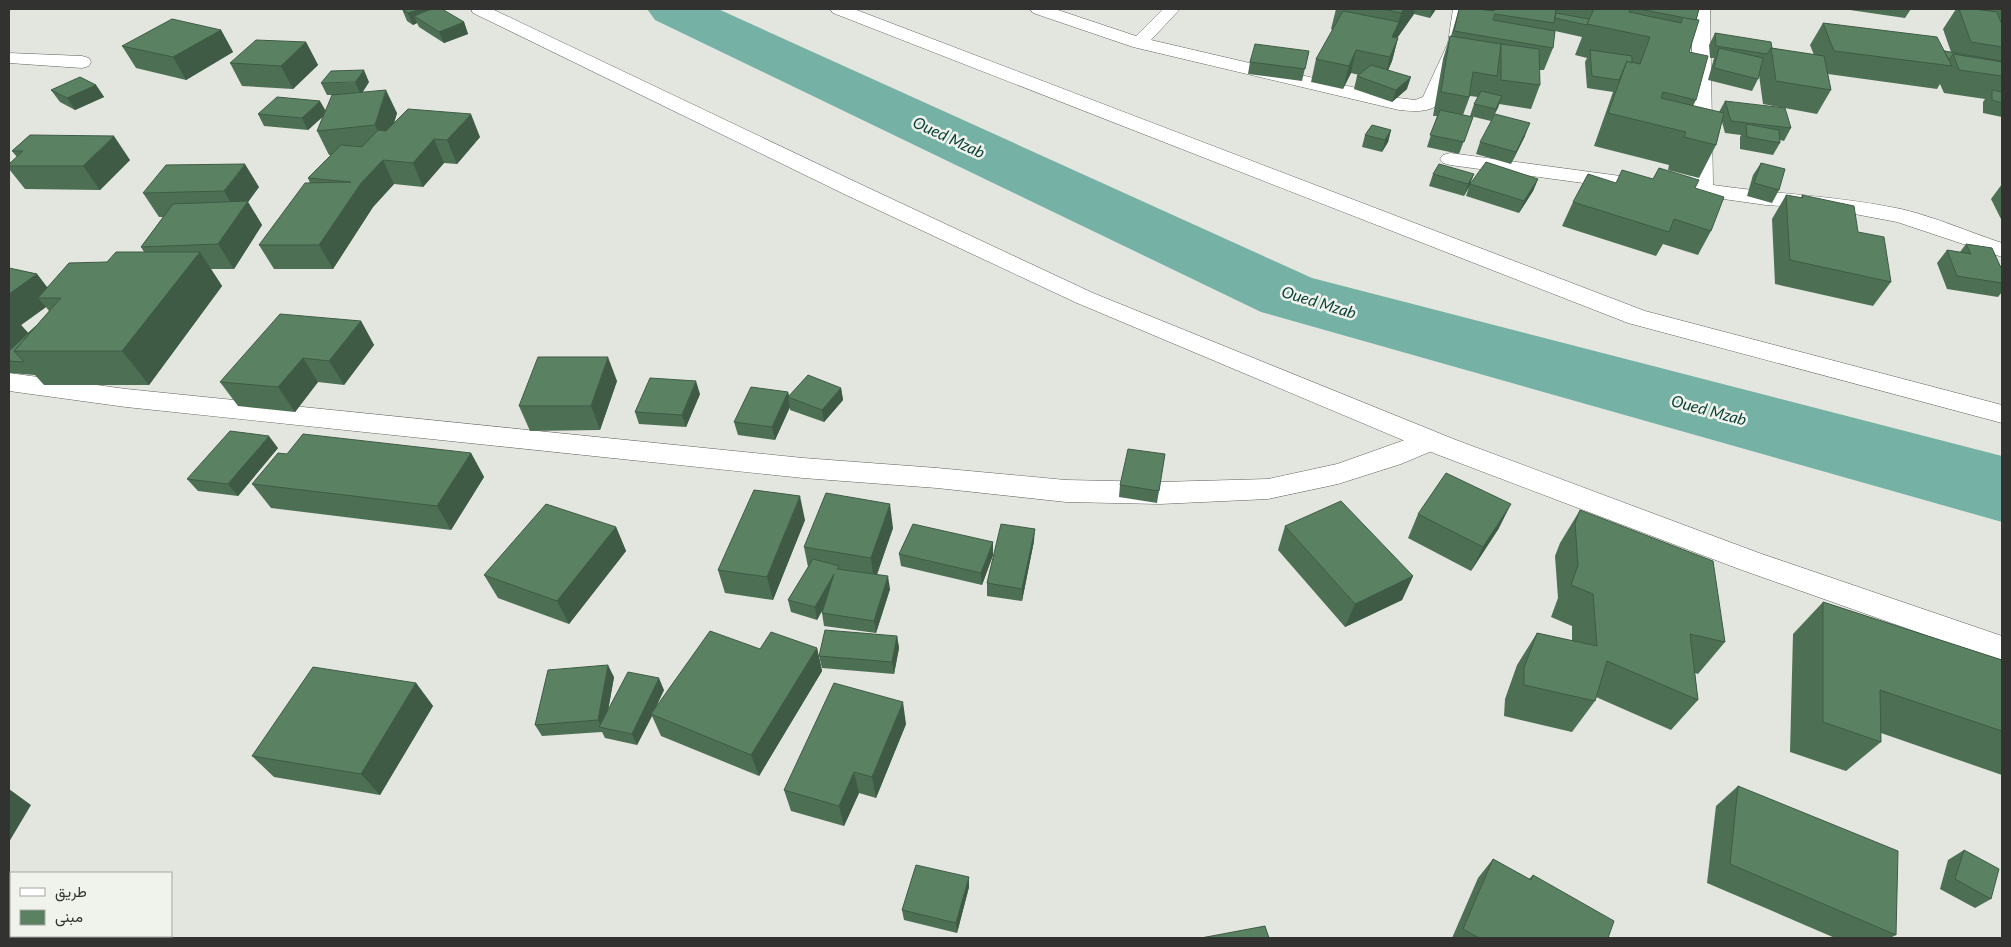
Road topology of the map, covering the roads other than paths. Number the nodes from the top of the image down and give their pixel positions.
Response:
1 (478, 9) edge
2 (840, 9) edge
3 (1038, 9) edge
4 (1172, 9) edge
5 (1462, 9) edge
6 (1701, 9) edge
7 (1139, 43) junction
8 (9, 58) edge
9 (82, 62) dead end
10 (1450, 159) dead end
11 (1702, 190) junction
12 (2002, 250) edge
13 (9, 382) edge
14 (2002, 414) edge
15 (1430, 441) junction
16 (2002, 649) edge

1 - 15 street
2 - 14 street
3 - 7 street
4 - 7 street
5 - 7 street
6 - 11 street
8 - 9 street
10 - 11 street
11 - 12 street
13 - 15 street
15 - 16 street

